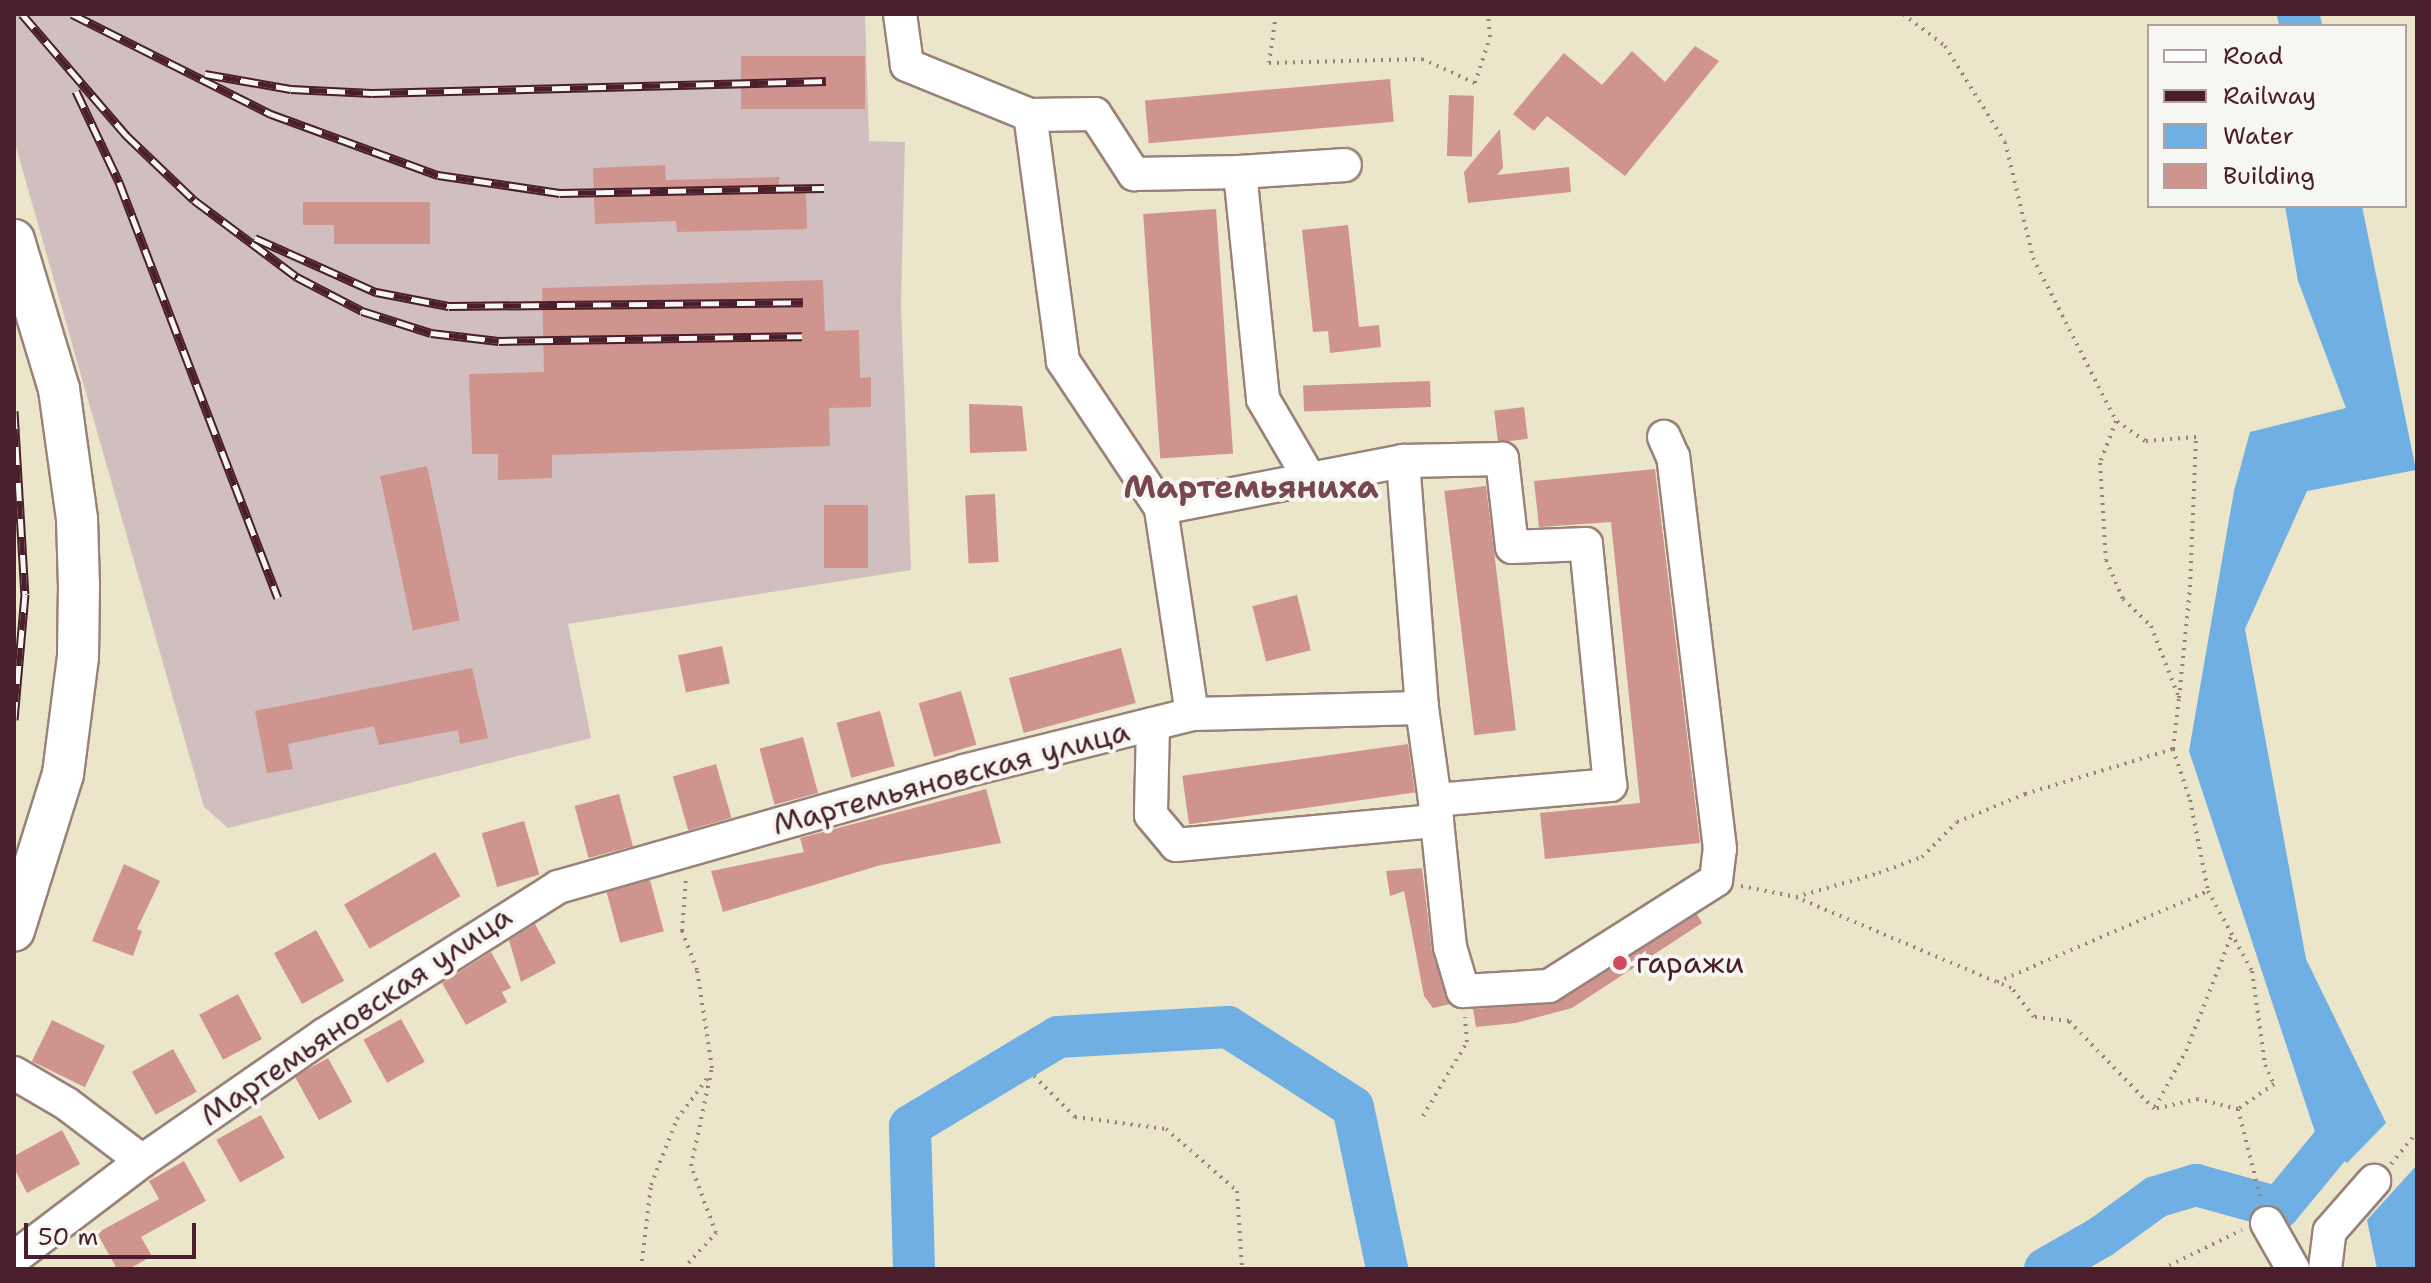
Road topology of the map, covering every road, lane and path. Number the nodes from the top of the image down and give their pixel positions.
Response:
1 (900, 14) edge
2 (1276, 14) edge
3 (1488, 14) edge
4 (1903, 14) edge
5 (1030, 115) junction
6 (1345, 165) dead end
7 (1240, 172) junction
8 (14, 240) edge
9 (2116, 421) junction
10 (1664, 437) dead end
11 (1403, 461) junction
12 (1311, 481) junction
13 (1161, 508) junction
14 (2179, 698) junction
15 (1422, 708) junction
16 (1192, 714) junction
17 (1153, 724) junction
18 (2173, 749) junction
19 (1436, 810) junction
20 (688, 850) junction
21 (1716, 880) junction
22 (2208, 891) junction
23 (1796, 897) junction
24 (14, 930) edge
25 (2232, 934) junction
26 (1997, 982) junction
27 (1463, 991) junction
28 (14, 1073) edge
29 (710, 1075) junction
30 (1034, 1076) dead end
31 (2154, 1109) junction
32 (2238, 1109) junction
33 (1423, 1116) dead end
34 (2417, 1132) edge
35 (2412, 1143) dead end
36 (142, 1161) junction
37 (2374, 1181) dead end
38 (2266, 1219) junction
39 (14, 1258) edge
40 (641, 1269) edge
41 (683, 1269) edge
42 (1242, 1269) edge
43 (2162, 1269) edge
44 (2293, 1269) edge
45 (2325, 1269) edge

1 - 5 street
2 - 3 path
4 - 9 path
5 - 7 street
5 - 13 street
6 - 7 street
7 - 12 street
8 - 24 main road
9 - 14 path
9 - 14 path
10 - 21 street
11 - 12 street
11 - 15 street
11 - 19 street
12 - 13 street
13 - 16 street
14 - 18 path
15 - 16 street, Мартемьяновская улица
15 - 19 street
16 - 17 street, Мартемьяновская улица
17 - 19 street
17 - 20 street, Мартемьяновская улица
18 - 22 path
18 - 23 path
19 - 27 street
20 - 29 path
20 - 36 street, Мартемьяновская улица
21 - 23 path
21 - 27 street
22 - 25 path
22 - 26 path
23 - 26 path
25 - 31 path
25 - 32 path
26 - 31 path
27 - 33 path
28 - 36 street
29 - 40 path
29 - 41 path
30 - 42 path
31 - 32 path
32 - 38 path
34 - 35 path
36 - 39 street, Мартемьяновская улица
37 - 45 street
38 - 43 path
38 - 44 street

